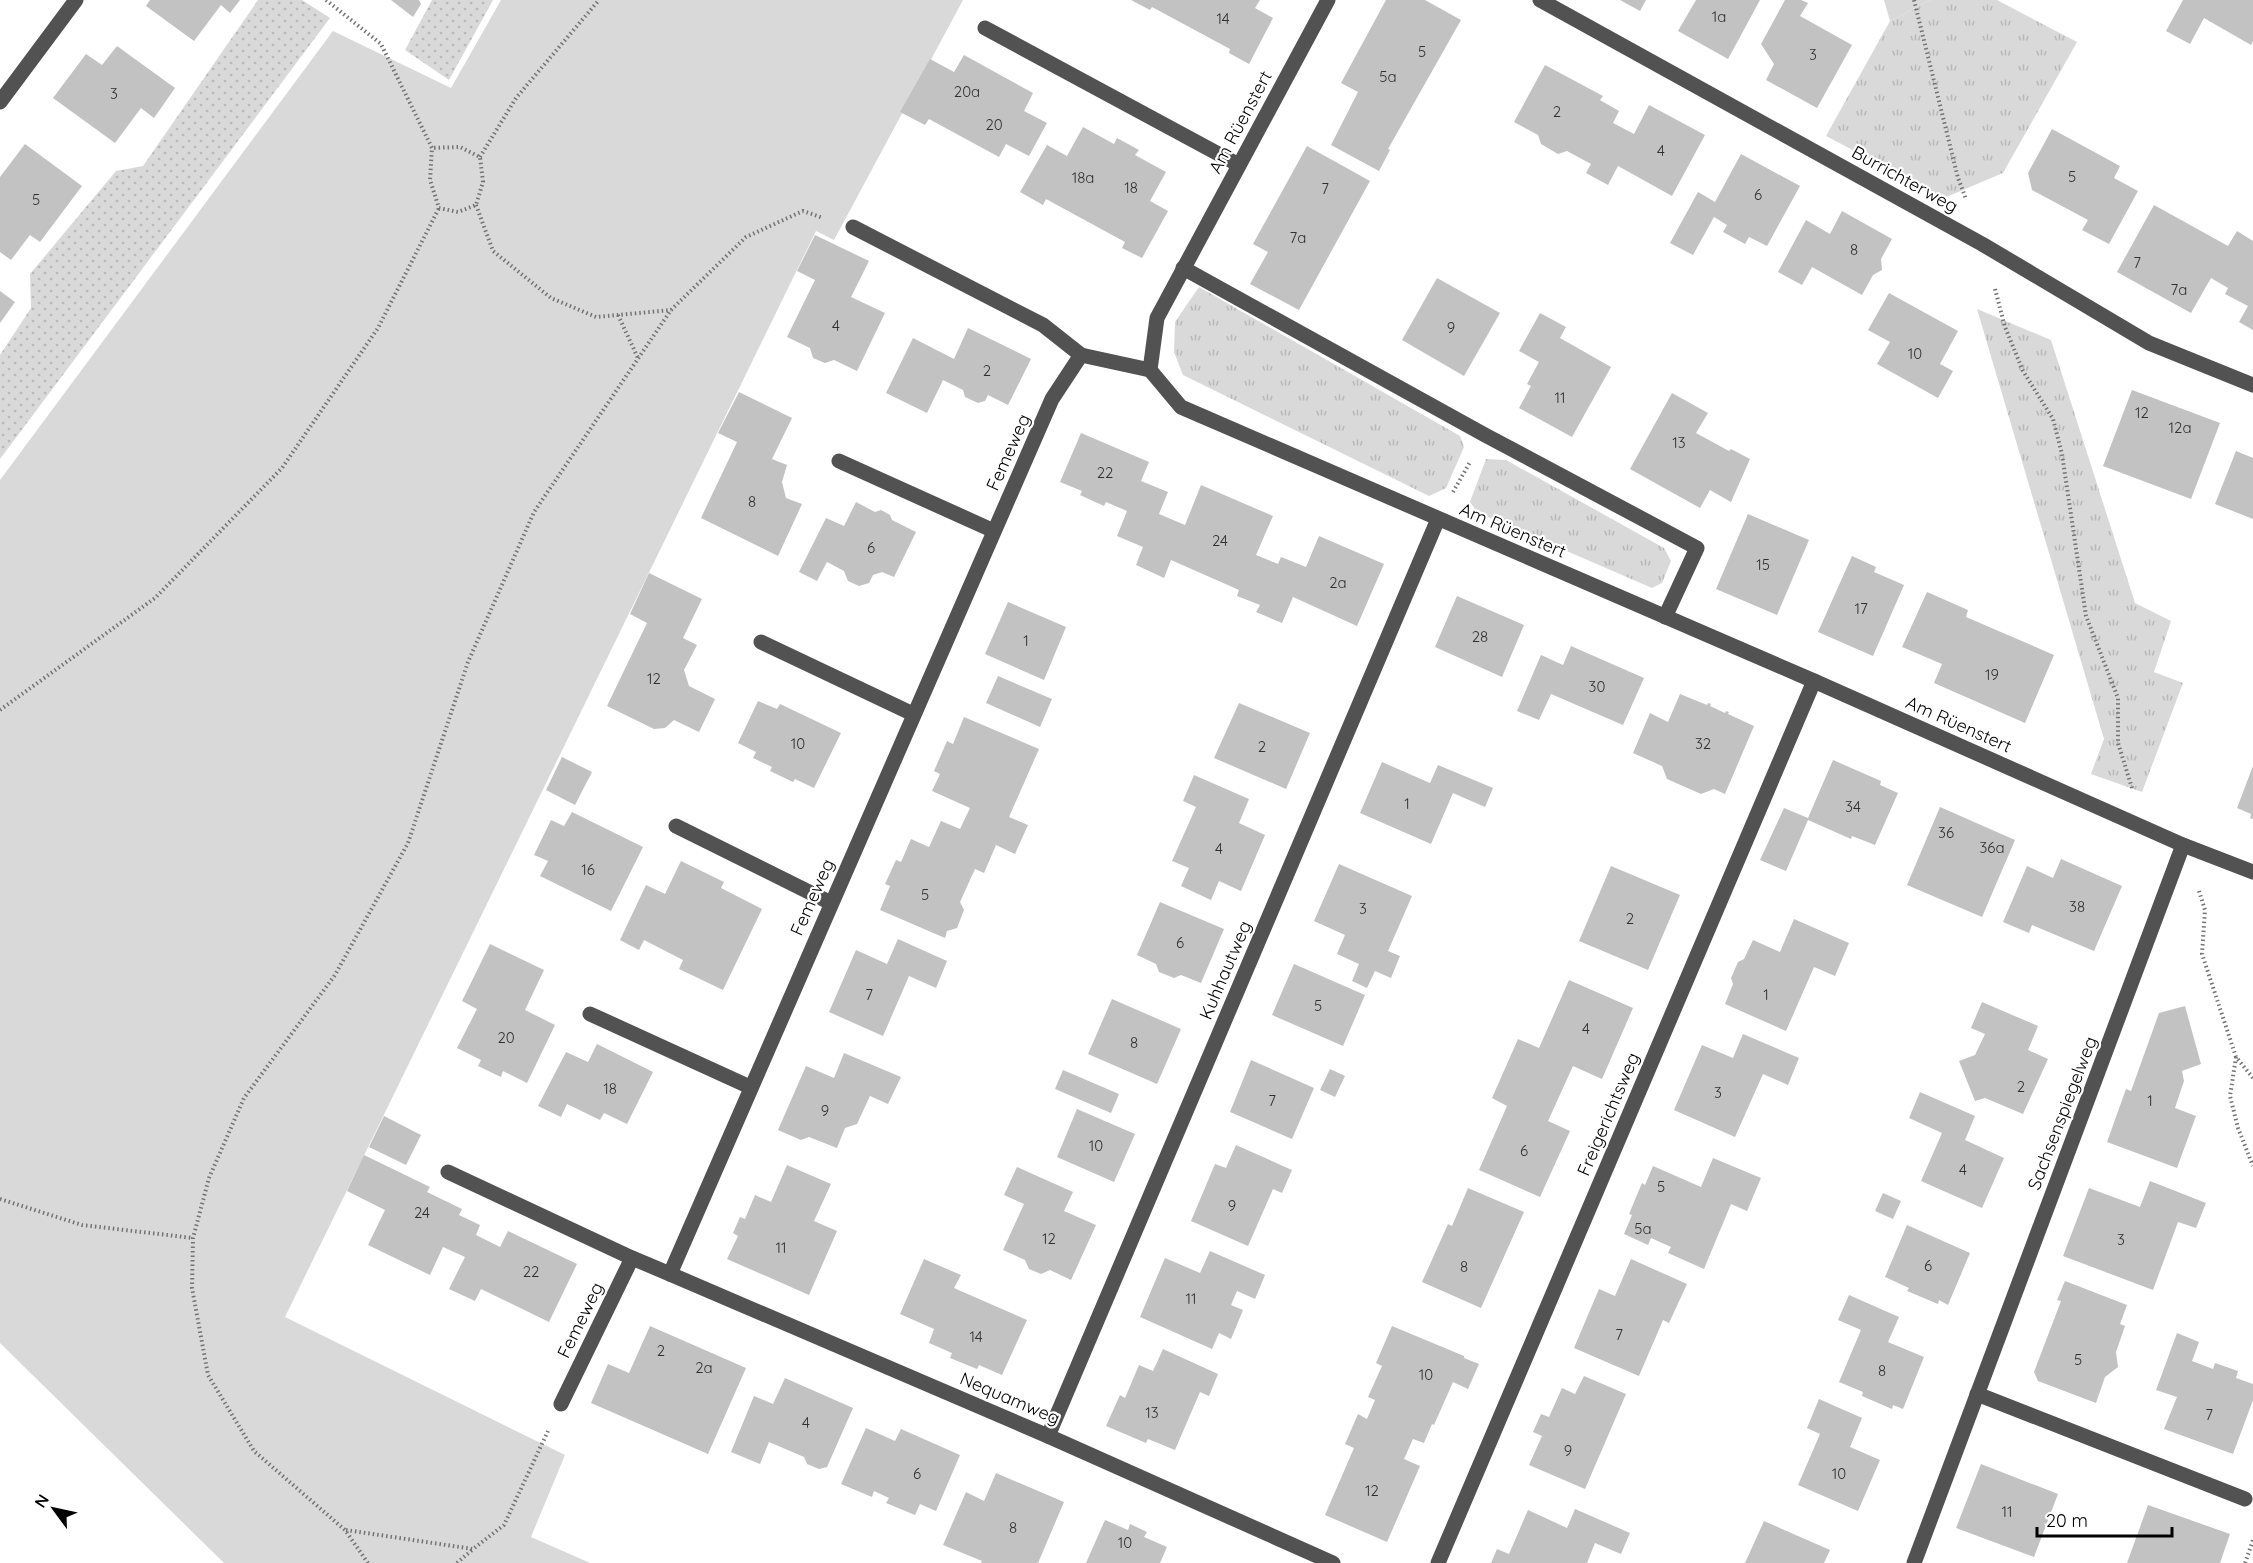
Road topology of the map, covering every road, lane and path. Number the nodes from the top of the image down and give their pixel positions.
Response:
1 (76, 0) edge
2 (326, 0) edge
3 (598, 0) edge
4 (1328, 0) edge
5 (1540, 0) edge
6 (1914, 0) edge
7 (985, 28) dead end
8 (0, 102) edge
9 (432, 148) junction
10 (480, 157) junction
11 (1239, 165) junction
12 (476, 205) junction
13 (439, 208) junction
14 (853, 227) joint
15 (1982, 244) junction
16 (1184, 268) junction
17 (671, 310) junction
18 (618, 315) junction
19 (1081, 355) junction
20 (638, 358) junction
21 (1150, 370) junction
22 (2253, 385) edge
23 (1485, 435) junction
24 (839, 460) dead end
25 (1438, 519) junction
26 (994, 531) junction
27 (1665, 617) junction
28 (761, 642) dead end
29 (1814, 681) junction
30 (0, 710) edge
31 (914, 714) junction
32 (2123, 818) junction
33 (676, 826) dead end
34 (2183, 845) junction
35 (2253, 872) edge
36 (831, 903) junction
37 (590, 1014) dead end
38 (2236, 1057) junction
39 (2253, 1078) edge
40 (750, 1087) junction
41 (2253, 1166) edge
42 (448, 1172) dead end
43 (0, 1199) edge
44 (193, 1238) junction
45 (632, 1258) junction
46 (670, 1274) junction
47 (1977, 1395) junction
48 (561, 1404) joint
49 (1048, 1436) junction
50 (2245, 1499) dead end
51 (345, 1530) junction
52 (2253, 1540) edge
53 (473, 1549) junction
54 (368, 1563) edge
55 (457, 1563) edge
56 (1333, 1563) edge
57 (1438, 1563) edge
58 (1914, 1563) edge
59 (2245, 1563) edge

1 - 8 street
2 - 9 path
3 - 10 path
4 - 11 street, Am Rüenstert
5 - 15 street, Burrichterweg
6 - 15 path
7 - 11 street
9 - 10 path
9 - 13 path
10 - 12 path
11 - 16 street, Am Rüenstert
12 - 13 path
12 - 18 path
13 - 30 path
14 - 17 path
14 - 19 street
15 - 22 street, Burrichterweg
15 - 32 path
16 - 21 street, Am Rüenstert
16 - 23 street
17 - 18 path
17 - 20 path
18 - 20 path
19 - 21 street
19 - 26 street, Femeweg
20 - 44 path
21 - 25 street, Am Rüenstert
23 - 25 path
23 - 27 street
24 - 26 street
25 - 27 street, Am Rüenstert
25 - 49 street, Kuhhautweg
26 - 31 street, Femeweg
27 - 29 street, Am Rüenstert
28 - 31 street
29 - 32 street, Am Rüenstert
29 - 57 street, Freigerichtsweg
31 - 36 street, Femeweg
32 - 34 street, Am Rüenstert
33 - 36 street
34 - 35 street, Am Rüenstert
34 - 38 path
34 - 47 street, Sachsenspiegelweg
36 - 40 street, Femeweg
37 - 40 street
38 - 39 path
38 - 41 path
40 - 46 street, Femeweg
42 - 45 street
43 - 44 path
44 - 51 path
45 - 46 street
45 - 48 street, Femeweg
46 - 49 street, Nequamweg
47 - 50 street
47 - 58 street, Sachsenspiegelweg
48 - 53 path
49 - 56 street, Nequamweg
51 - 53 path
51 - 54 path
52 - 59 path
53 - 55 path

